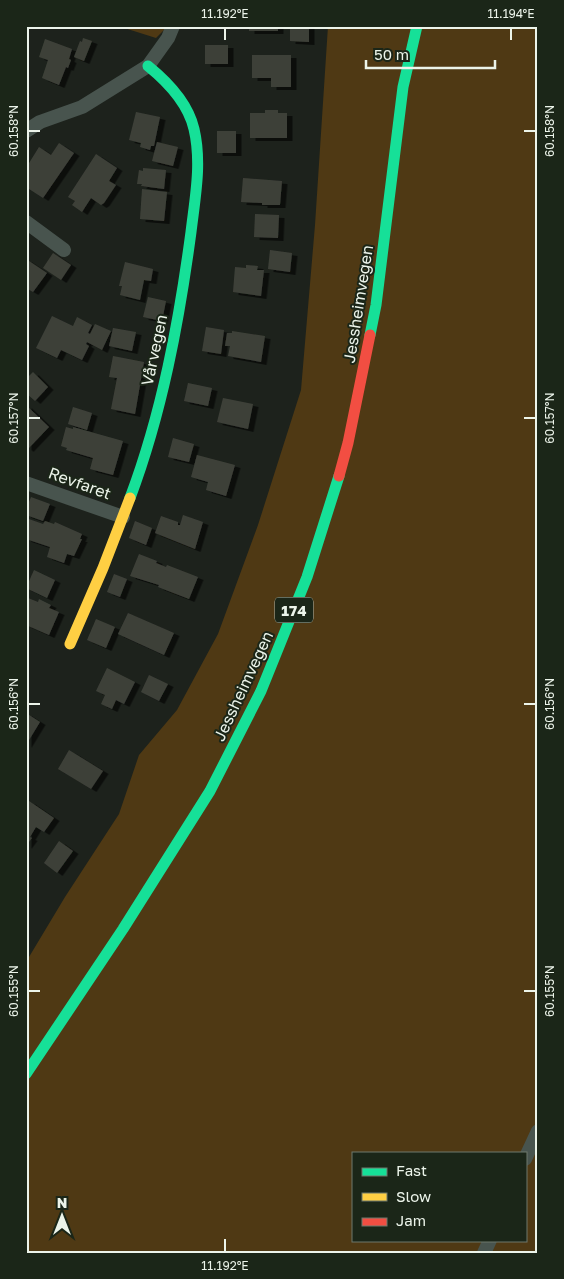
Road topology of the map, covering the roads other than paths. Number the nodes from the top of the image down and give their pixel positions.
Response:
1 (173, 26) edge
2 (416, 26) edge
3 (401, 44) dead end
4 (148, 66) junction
5 (403, 87) junction
6 (26, 117) edge
7 (40, 122) junction
8 (26, 131) edge
9 (26, 222) edge
10 (64, 250) dead end
11 (26, 483) edge
12 (123, 517) junction
13 (70, 644) dead end
14 (26, 1074) edge
15 (538, 1131) edge
16 (526, 1157) edge

1 - 4 street
2 - 5 main road, Jessheimvegen / 174
3 - 5 main road, Jessheimvegen / 174
4 - 7 street
4 - 12 main road, Vårvegen
5 - 14 main road, Jessheimvegen / 174
6 - 7 street
7 - 8 street
9 - 10 street
11 - 12 street, Revfaret
12 - 13 main road, Vårvegen
15 - 16 street

